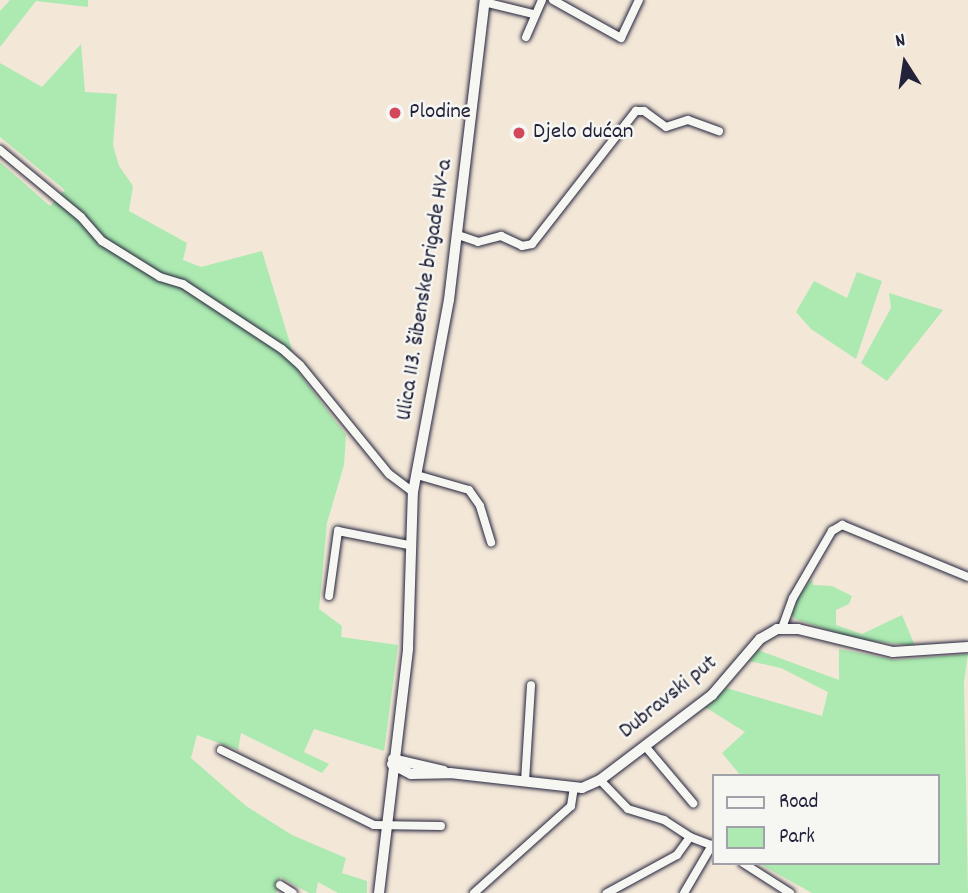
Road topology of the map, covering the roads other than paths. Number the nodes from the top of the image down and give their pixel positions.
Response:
1 (542, 0) edge
2 (553, 0) edge
3 (639, 0) edge
4 (485, 1) edge
5 (533, 14) junction
6 (526, 37) dead end
7 (719, 131) dead end
8 (0, 150) edge
9 (457, 235) junction
10 (417, 475) junction
11 (413, 492) junction
12 (491, 542) dead end
13 (410, 544) junction
14 (968, 577) edge
15 (329, 596) dead end
16 (782, 628) junction
17 (968, 647) edge
18 (531, 685) dead end
19 (645, 746) junction
20 (221, 750) dead end
21 (392, 762) junction
22 (450, 773) junction
23 (411, 774) junction
24 (600, 780) junction
25 (525, 781) junction
26 (574, 788) junction
27 (387, 799) junction
28 (693, 803) dead end
29 (441, 825) dead end
30 (384, 827) junction
31 (690, 837) junction
32 (712, 845) edge
33 (712, 847) edge
34 (746, 865) edge
35 (280, 885) dead end
36 (293, 893) edge
37 (379, 893) edge
38 (474, 893) edge
39 (607, 893) edge
40 (684, 893) edge
41 (790, 893) edge

1 - 5 street
2 - 3 street
4 - 5 street
4 - 9 main road, Ulica 113. šibenske brigade HV-a
5 - 6 street
7 - 9 street
8 - 11 street
9 - 10 main road, Ulica 113. šibenske brigade HV-a
10 - 11 main road, Ulica 113. šibenske brigade HV-a
10 - 12 street
11 - 13 main road, Ulica 113. šibenske brigade HV-a
13 - 15 street
13 - 21 main road, Ulica 113. šibenske brigade HV-a
14 - 16 street
16 - 17 main road
16 - 19 main road, Dubravski put
18 - 25 street
19 - 24 main road, Dubravski put
19 - 28 street
20 - 30 street
21 - 22 main road, Dubravski put
21 - 23 main road, Dubravski put
21 - 27 main road, Ulica 113. šibenske brigade HV-a
22 - 23 main road, Dubravski put
22 - 25 main road, Dubravski put
23 - 27 main road
24 - 26 main road, Dubravski put
24 - 31 street
25 - 26 main road, Dubravski put
26 - 38 street
27 - 30 main road, Ulica 113. šibenske brigade HV-a
29 - 30 street
30 - 37 main road, Ulica 113. šibenske brigade HV-a
31 - 32 street
31 - 39 street
33 - 40 street
34 - 41 street
35 - 36 street

